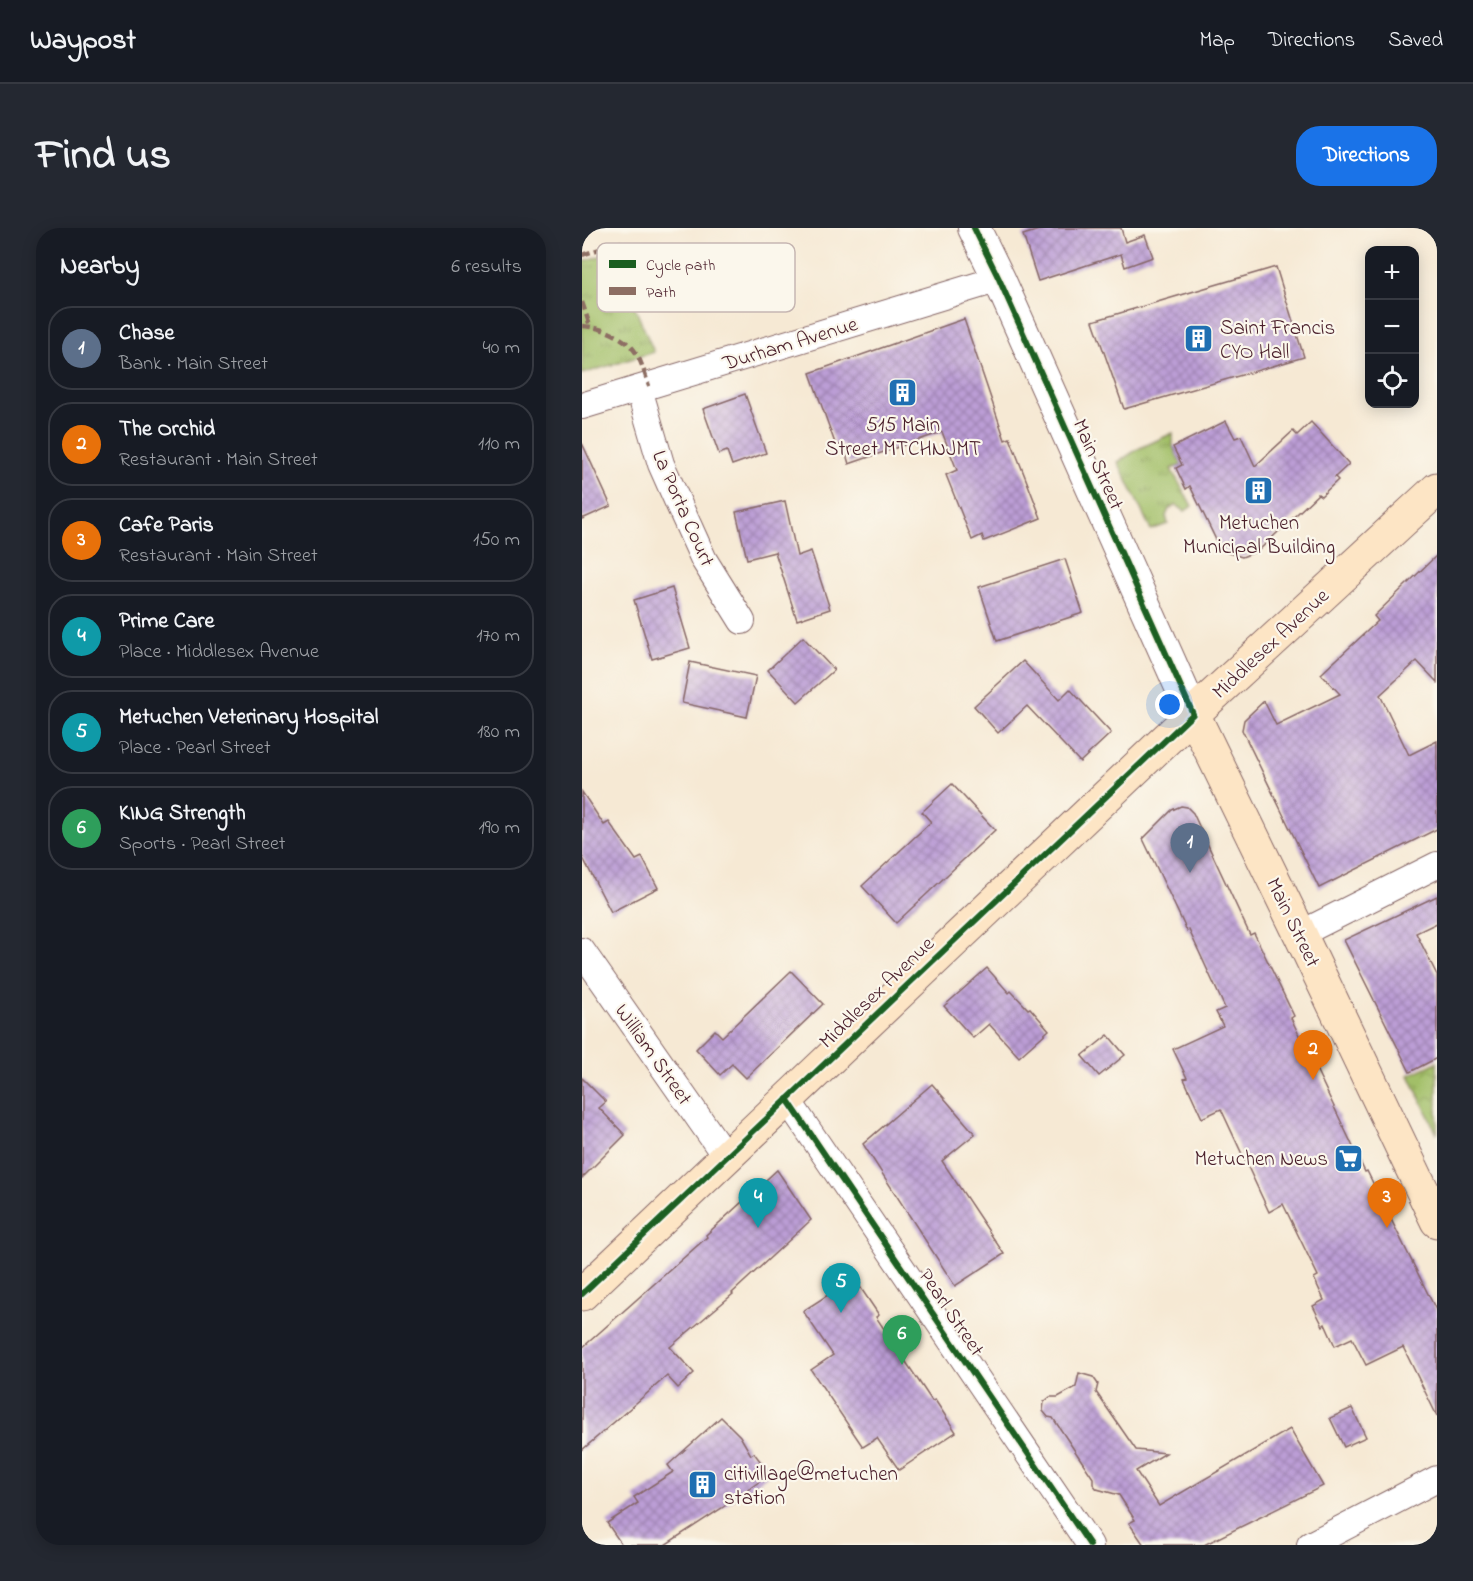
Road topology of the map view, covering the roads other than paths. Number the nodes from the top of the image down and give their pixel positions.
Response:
1 (974, 228) edge
2 (999, 279) junction
3 (639, 389) junction
4 (582, 406) edge
5 (1437, 489) edge
6 (742, 621) dead end
7 (1192, 714) junction
8 (1437, 865) edge
9 (1300, 934) junction
10 (582, 951) edge
11 (787, 1099) junction
12 (726, 1157) junction
13 (1437, 1221) edge
14 (582, 1294) edge
15 (1437, 1479) edge
16 (1090, 1545) edge
17 (1310, 1545) edge

1 - 2 street, Main Street
2 - 3 street, Durham Avenue
2 - 7 street, Main Street
3 - 4 street, Durham Avenue
3 - 6 street, La Porta Court
5 - 7 main road, Middlesex Avenue
7 - 9 main road, Main Street
7 - 11 main road, Middlesex Avenue
8 - 9 street
9 - 13 main road, Main Street
10 - 12 street, William Street
11 - 12 main road, Middlesex Avenue
11 - 16 street, Pearl Street
12 - 14 main road, Middlesex Avenue
15 - 17 street

